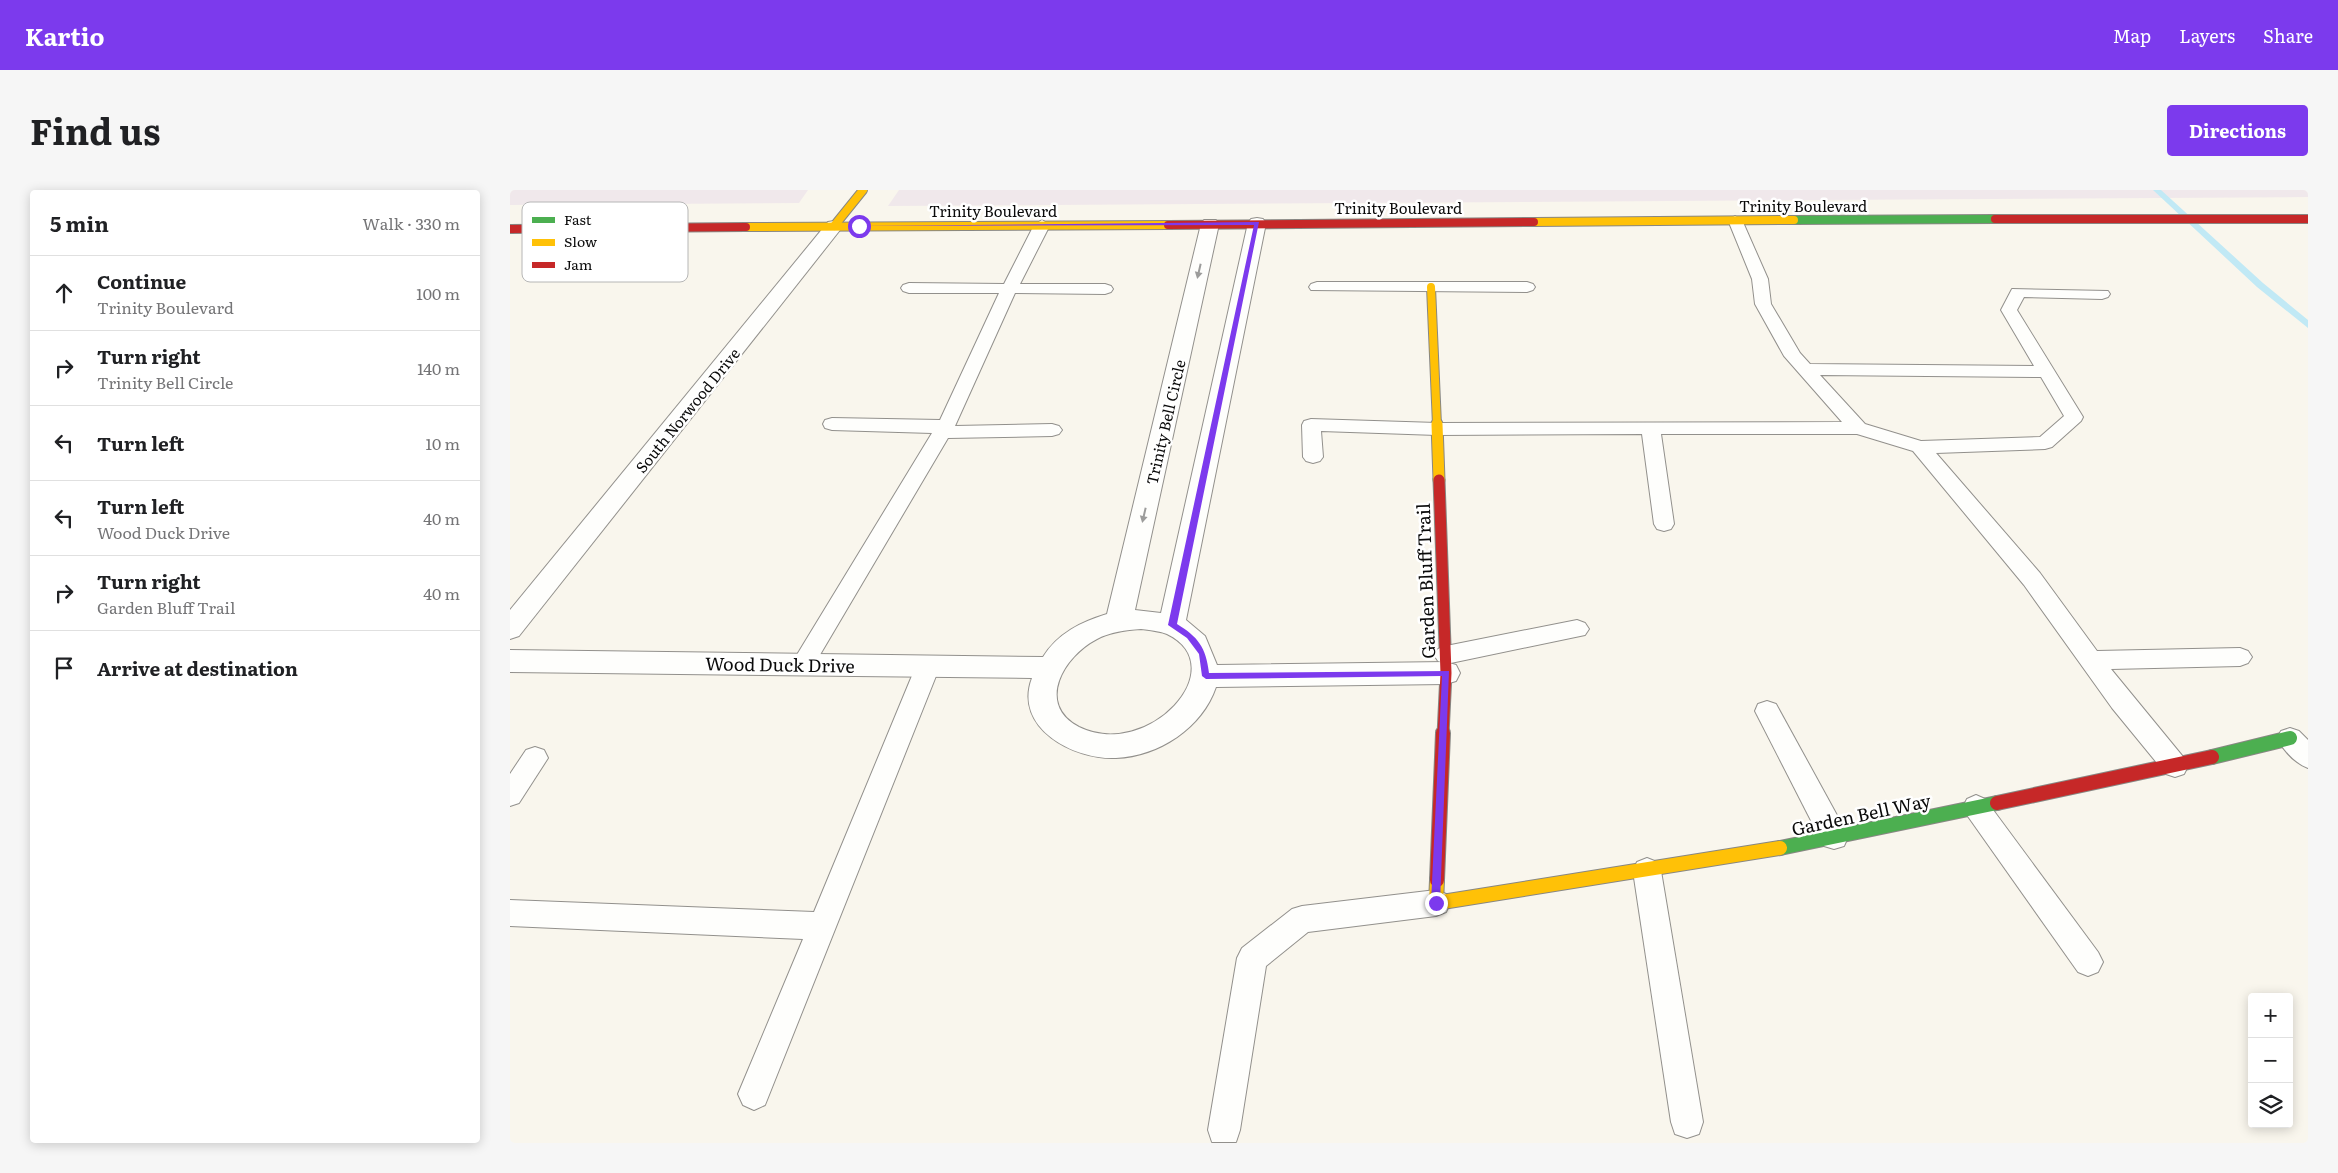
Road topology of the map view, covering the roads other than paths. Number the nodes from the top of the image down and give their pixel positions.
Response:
1 (863, 190) edge
2 (2308, 218) edge
3 (1736, 220) junction
4 (1257, 223) junction
5 (1210, 224) junction
6 (1042, 225) junction
7 (834, 226) junction
8 (688, 227) edge
9 (1317, 287) dead end
10 (1431, 287) junction
11 (1527, 287) dead end
12 (909, 288) dead end
13 (1009, 289) junction
14 (1106, 289) dead end
15 (2102, 294) dead end
16 (1805, 369) junction
17 (2047, 372) junction
18 (832, 424) dead end
19 (1858, 428) junction
20 (943, 429) junction
21 (1437, 429) junction
22 (1651, 429) junction
23 (1052, 430) dead end
24 (1920, 447) junction
25 (1313, 457) dead end
26 (1664, 524) dead end
27 (1119, 621) junction
28 (1172, 625) junction
29 (510, 629) edge
30 (1577, 629) dead end
31 (2240, 657) dead end
32 (2091, 660) junction
33 (510, 661) edge
34 (803, 664) junction
35 (1446, 664) junction
36 (928, 666) junction
37 (1050, 668) junction
38 (1206, 676) junction
39 (1767, 711) dead end
40 (2290, 738) joint
41 (2308, 757) edge
42 (535, 758) dead end
43 (2175, 766) junction
44 (510, 795) edge
45 (1976, 807) junction
46 (1834, 837) junction
47 (1647, 870) junction
48 (1436, 903) junction
49 (510, 913) edge
50 (822, 926) junction
51 (2088, 962) dead end
52 (754, 1094) dead end
53 (1687, 1122) dead end
54 (1224, 1130) dead end

1 - 7 main road, South Norwood Drive
2 - 3 main road, Trinity Boulevard
3 - 4 main road, Trinity Boulevard
3 - 16 lane
4 - 5 main road, Trinity Boulevard
4 - 28 street
5 - 6 main road, Trinity Boulevard
5 -> 27 street, Trinity Bell Circle
6 - 7 main road, Trinity Boulevard
6 - 13 lane
7 - 8 main road, Trinity Boulevard
7 - 29 street, South Norwood Drive
9 - 10 lane
10 - 11 lane
10 - 21 main road, Garden Bluff Trail
12 - 13 lane
13 - 14 lane
13 - 20 lane
15 - 17 lane
16 - 17 lane
16 - 19 lane
17 - 24 lane
18 - 20 lane
19 - 22 lane
19 - 24 lane
20 - 23 lane
20 - 34 lane
21 - 22 lane
21 - 25 lane
21 - 35 main road, Garden Bluff Trail
22 - 26 lane
24 - 32 lane
27 - 28 street
27 - 37 street
28 - 38 street
30 - 35 lane
31 - 32 lane
32 - 43 lane
33 - 34 street, Wood Duck Drive
34 - 36 street, Wood Duck Drive
35 - 38 street
35 - 48 main road, Garden Bluff Trail
36 - 37 street, Wood Duck Drive
36 - 50 lane
37 - 38 street
39 - 46 lane
40 - 41 lane
40 - 43 main road, Garden Bell Way
42 - 44 lane
43 - 45 main road, Garden Bell Way
45 - 46 main road, Garden Bell Way
45 - 51 lane
46 - 47 main road, Garden Bell Way
47 - 48 main road, Garden Bell Way
47 - 53 lane
48 - 54 lane
49 - 50 lane
50 - 52 lane

